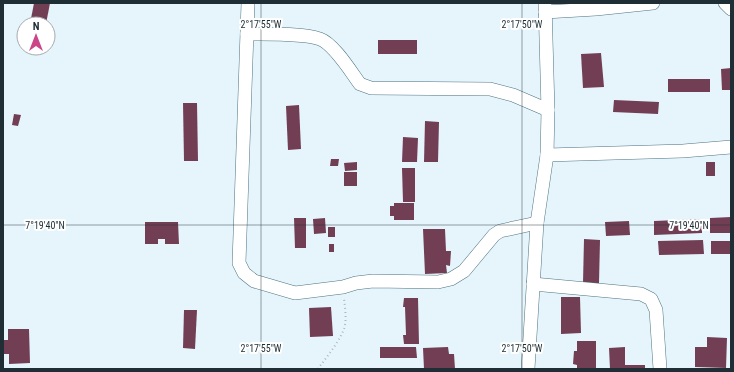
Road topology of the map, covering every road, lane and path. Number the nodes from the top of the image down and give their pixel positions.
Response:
1 (248, 3) edge
2 (653, 3) edge
3 (724, 3) edge
4 (545, 8) edge
5 (731, 9) edge
6 (247, 34) junction
7 (548, 110) junction
8 (731, 147) edge
9 (547, 155) junction
10 (537, 223) junction
11 (533, 284) junction
12 (343, 287) junction
13 (318, 369) edge
14 (528, 369) edge
15 (660, 369) edge

1 - 6 street
2 - 4 street
3 - 5 street
4 - 7 street
6 - 7 street
6 - 12 street
7 - 9 street
8 - 9 street
9 - 10 street
10 - 11 street
10 - 12 street
11 - 14 street
11 - 15 street
12 - 13 path

